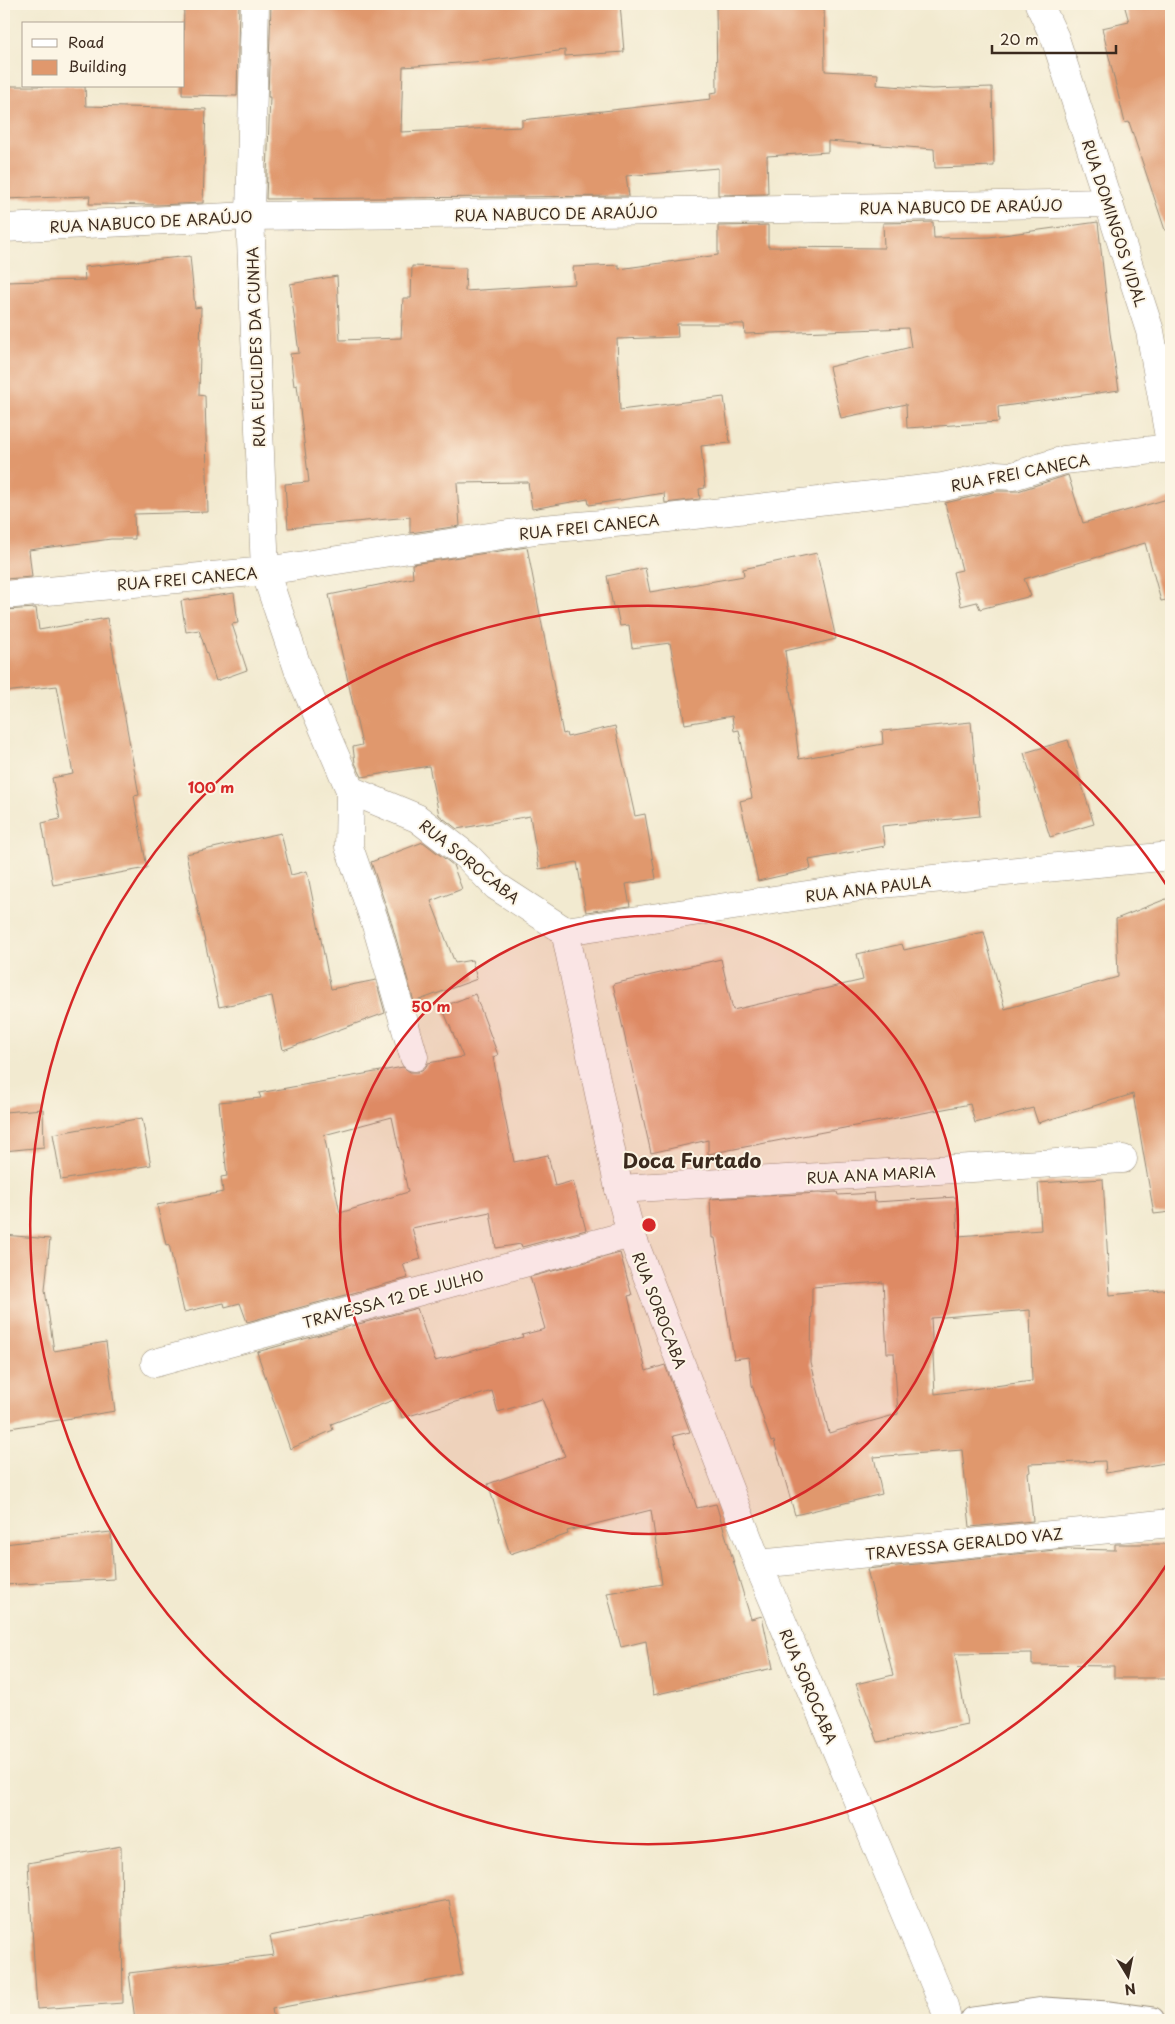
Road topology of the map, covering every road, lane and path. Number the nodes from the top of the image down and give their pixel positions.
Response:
1 (255, 4) edge
2 (1039, 4) edge
3 (1108, 203) junction
4 (250, 216) junction
5 (4, 228) edge
6 (1171, 448) edge
7 (265, 571) junction
8 (4, 595) edge
9 (350, 790) junction
10 (1171, 856) edge
11 (565, 931) junction
12 (414, 1057) dead end
13 (1123, 1159) dead end
14 (619, 1189) junction
15 (631, 1234) junction
16 (155, 1362) dead end
17 (1171, 1523) edge
18 (758, 1564) junction
19 (947, 2020) edge
20 (973, 2020) edge
21 (1152, 2020) edge

1 - 4 street, RUA EUCLIDES DA CUNHA
2 - 3 street, RUA DOMINGOS VIDAL
3 - 4 street, RUA NABUCO DE ARAÚJO
3 - 6 street, RUA DOMINGOS VIDAL
4 - 5 street, RUA NABUCO DE ARAÚJO
4 - 7 street, RUA EUCLIDES DA CUNHA
6 - 7 street, RUA FREI CANECA
7 - 8 street, RUA FREI CANECA
7 - 9 street
9 - 11 street, RUA SOROCABA
9 - 12 street
10 - 11 street, RUA ANA PAULA
11 - 14 street, RUA SOROCABA
13 - 14 street, RUA ANA MARIA
14 - 15 street, RUA SOROCABA
15 - 16 street, TRAVESSA 12 DE JULHO
15 - 18 street, RUA SOROCABA
17 - 18 street, TRAVESSA GERALDO VAZ
18 - 19 street, RUA SOROCABA
20 - 21 lane

